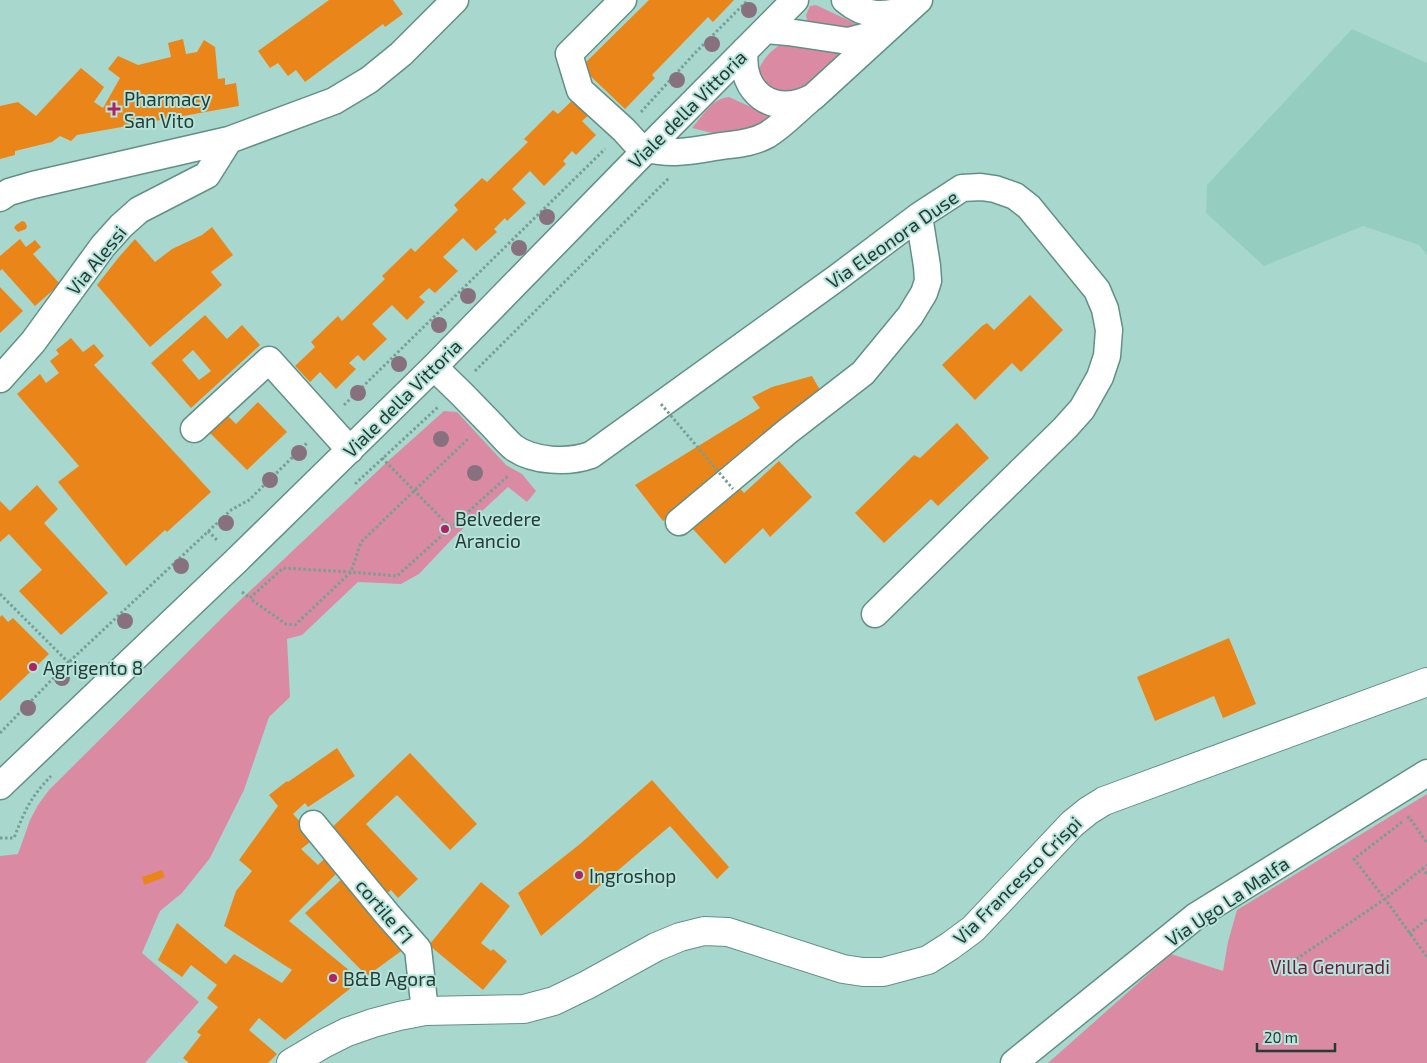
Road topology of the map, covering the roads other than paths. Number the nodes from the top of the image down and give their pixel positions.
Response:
1 (455, 0) edge
2 (623, 0) edge
3 (795, 0) edge
4 (845, 0) edge
5 (914, 4) edge
6 (766, 30) junction
7 (885, 31) junction
8 (745, 50) junction
9 (813, 97) junction
10 (229, 140) junction
11 (645, 151) junction
12 (0, 198) edge
13 (919, 216) junction
14 (434, 368) junction
15 (0, 379) edge
16 (194, 429) dead end
17 (350, 450) junction
18 (679, 522) dead end
19 (876, 614) dead end
20 (1427, 682) edge
21 (1427, 773) edge
22 (0, 786) edge
23 (313, 824) dead end
24 (425, 1011) junction
25 (291, 1063) edge
26 (1014, 1063) edge

1 - 10 street
2 - 11 street
3 - 6 street, Viale della Vittoria
4 - 5 street
5 - 7 street
6 - 7 street
6 - 8 street, Viale della Vittoria
7 - 9 street
8 - 9 street
8 - 11 street, Viale della Vittoria
9 - 11 street
10 - 12 street
10 - 15 street, Via Alessi
11 - 14 street, Viale della Vittoria
13 - 14 street, Via Eleonora Duse
13 - 18 street
13 - 19 street, Via Eleonora Duse
14 - 17 street, Viale della Vittoria
16 - 17 street
17 - 22 street, Viale della Vittoria
20 - 24 main road, Via Francesco Crispi
21 - 26 street, Via Ugo La Malfa
23 - 24 street, cortile F1
24 - 25 main road, Via Francesco Crispi

